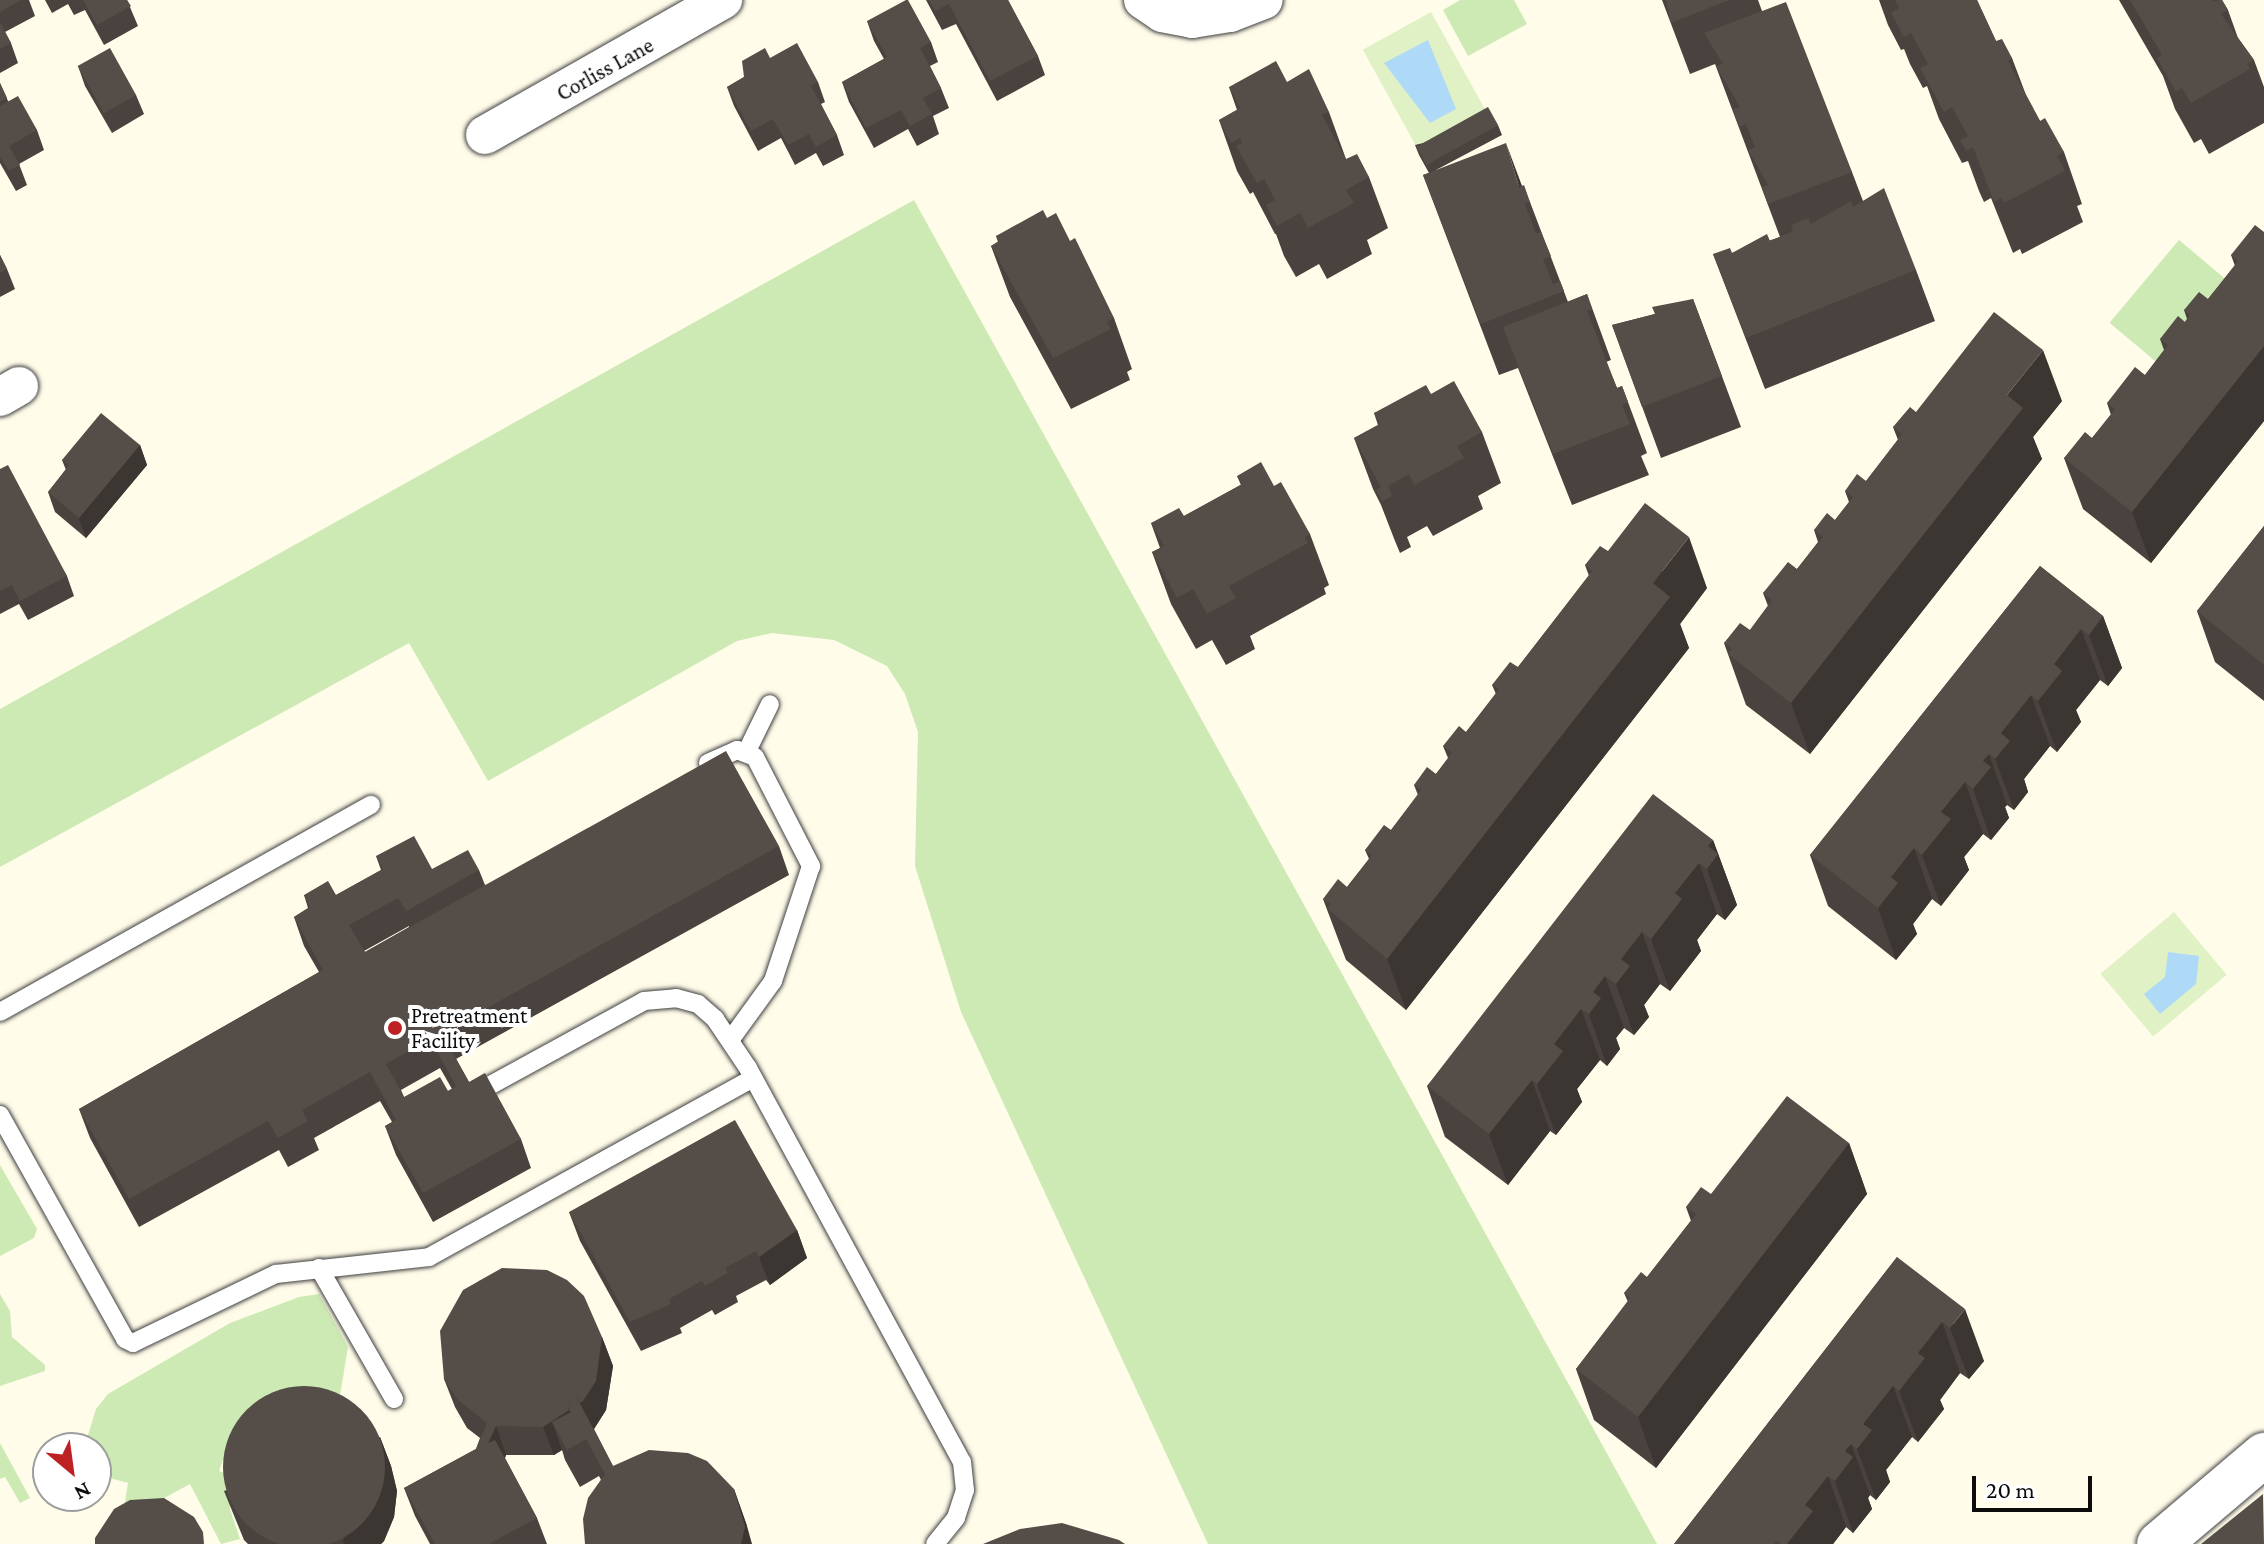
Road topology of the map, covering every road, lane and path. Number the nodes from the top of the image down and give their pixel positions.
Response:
1 (723, 0) edge
2 (1143, 0) edge
3 (1264, 0) edge
4 (485, 135) dead end
5 (770, 704) dead end
6 (747, 751) junction
7 (685, 775) edge
8 (371, 805) dead end
9 (0, 1012) edge
10 (731, 1039) junction
11 (753, 1078) junction
12 (489, 1086) edge
13 (0, 1115) edge
14 (319, 1268) junction
15 (394, 1399) dead end
16 (2264, 1455) edge
17 (935, 1544) edge
18 (2159, 1544) edge

1 - 4 street, Corliss Lane
2 - 3 street
5 - 6 lane
6 - 7 lane
6 - 10 lane
8 - 9 lane
10 - 11 lane
10 - 12 lane
11 - 14 lane
11 - 17 lane
13 - 14 lane
14 - 15 lane
16 - 18 street

